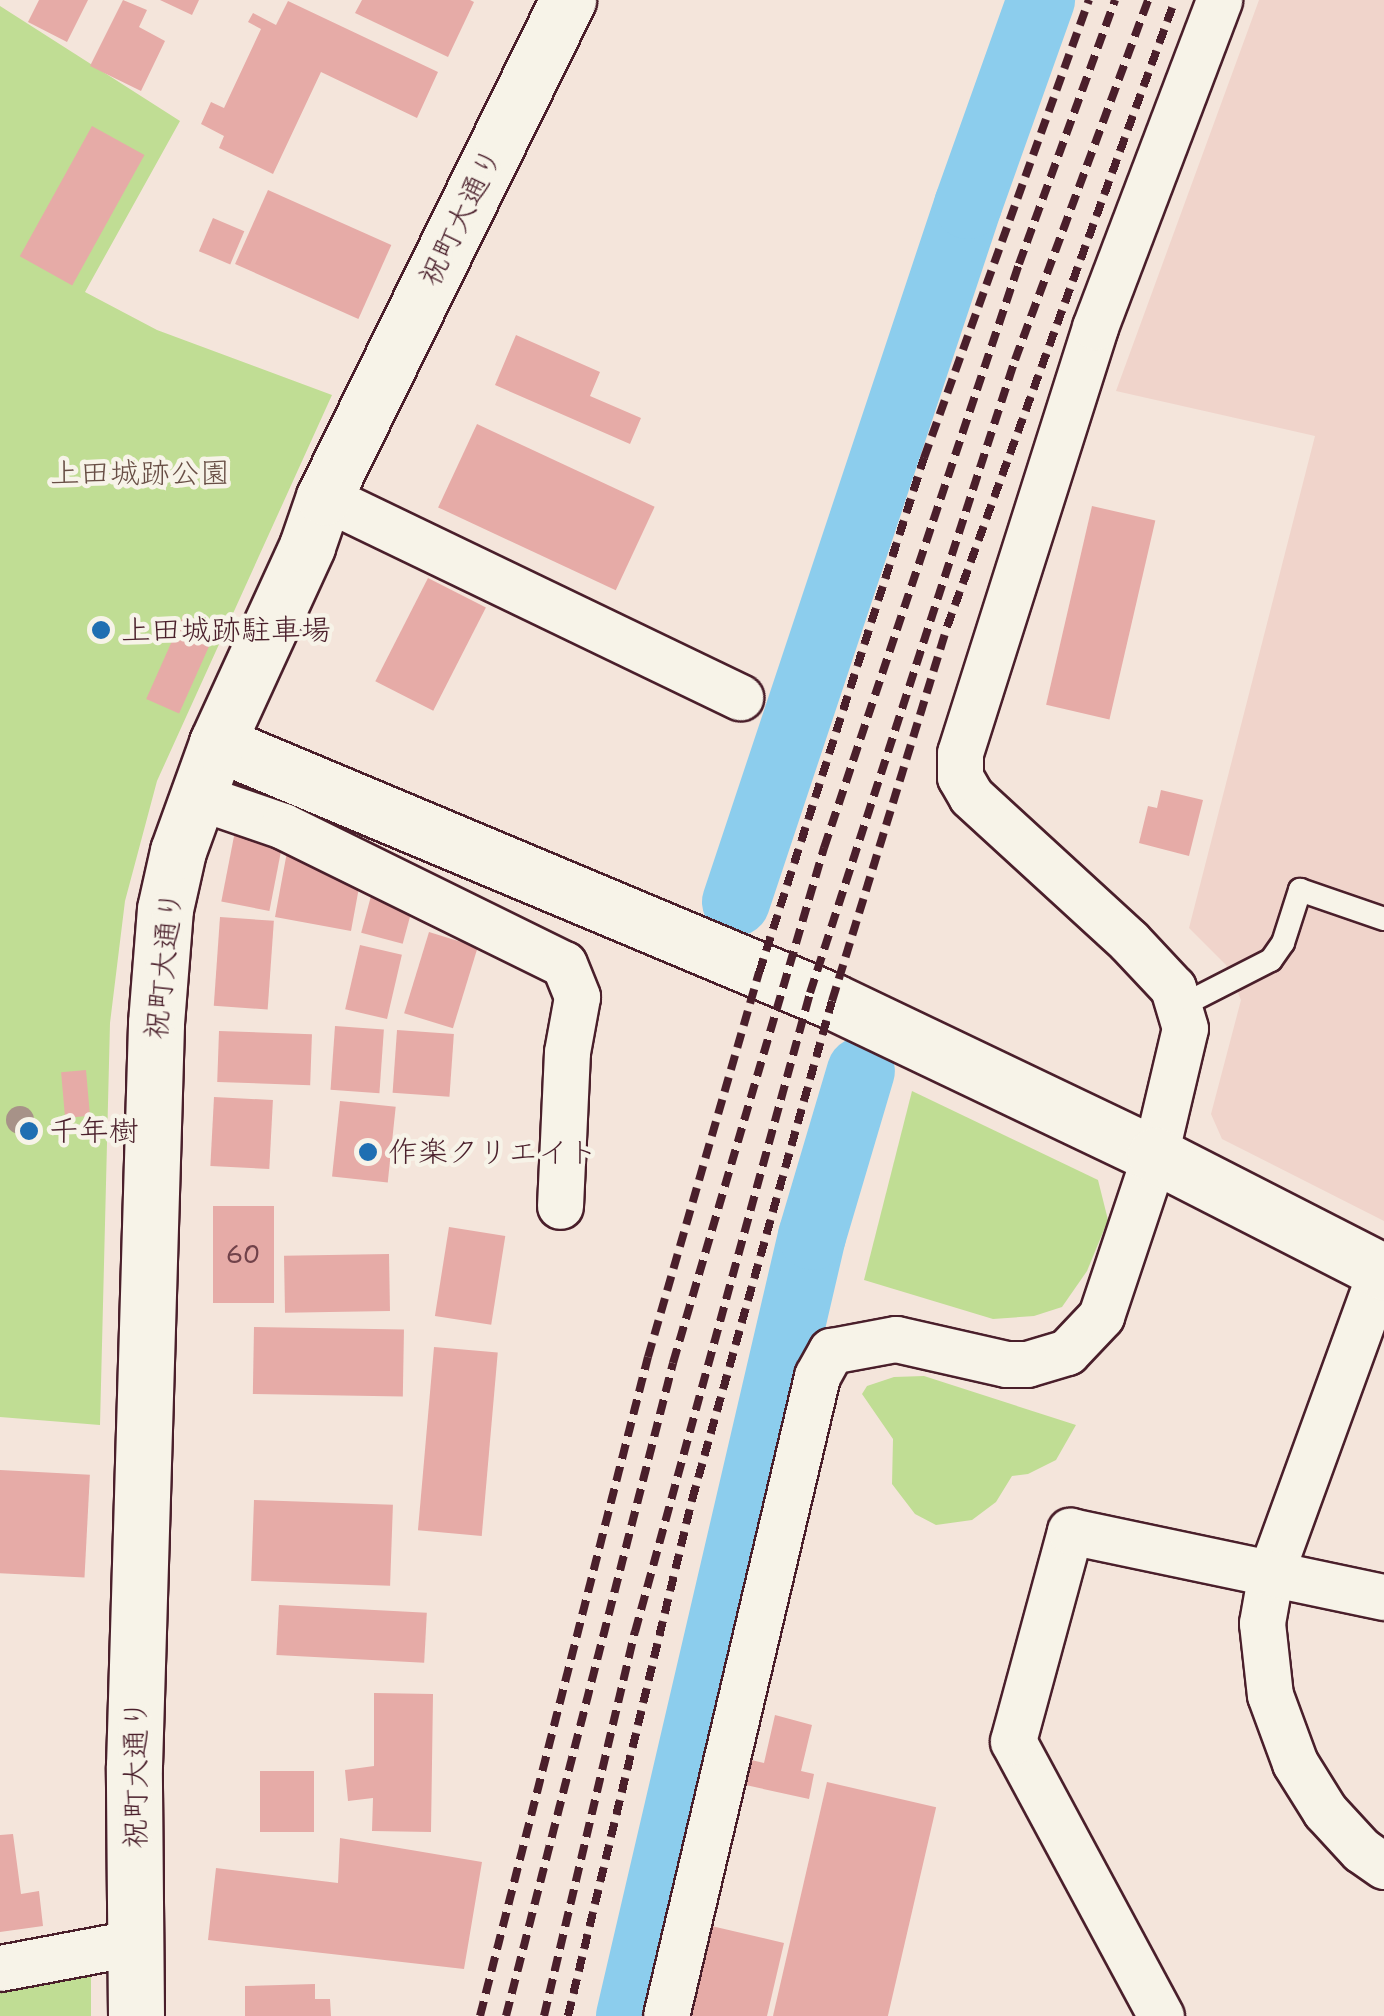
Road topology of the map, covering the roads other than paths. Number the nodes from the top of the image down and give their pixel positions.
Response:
1 (568, 0) edge
2 (1219, 0) edge
3 (324, 497) junction
4 (740, 697) dead end
5 (216, 742) junction
6 (199, 798) junction
7 (1384, 919) edge
8 (1181, 1006) junction
9 (1155, 1155) junction
10 (560, 1206) dead end
11 (1383, 1271) edge
12 (1271, 1572) junction
13 (1384, 1597) edge
14 (1384, 1866) edge
15 (137, 1942) junction
16 (0, 1968) edge
17 (136, 2016) edge
18 (666, 2016) edge
19 (1161, 2016) edge

1 - 3 street, 祝町大通り
2 - 8 street
3 - 4 street
3 - 5 street, 祝町大通り
5 - 6 street, 祝町大通り
5 - 9 street
6 - 10 street
6 - 15 street, 祝町大通り
7 - 8 lane
8 - 9 street
9 - 11 street
9 - 18 street
11 - 12 street
12 - 13 street
12 - 14 street
12 - 19 street
15 - 16 street
15 - 17 street, 祝町大通り

